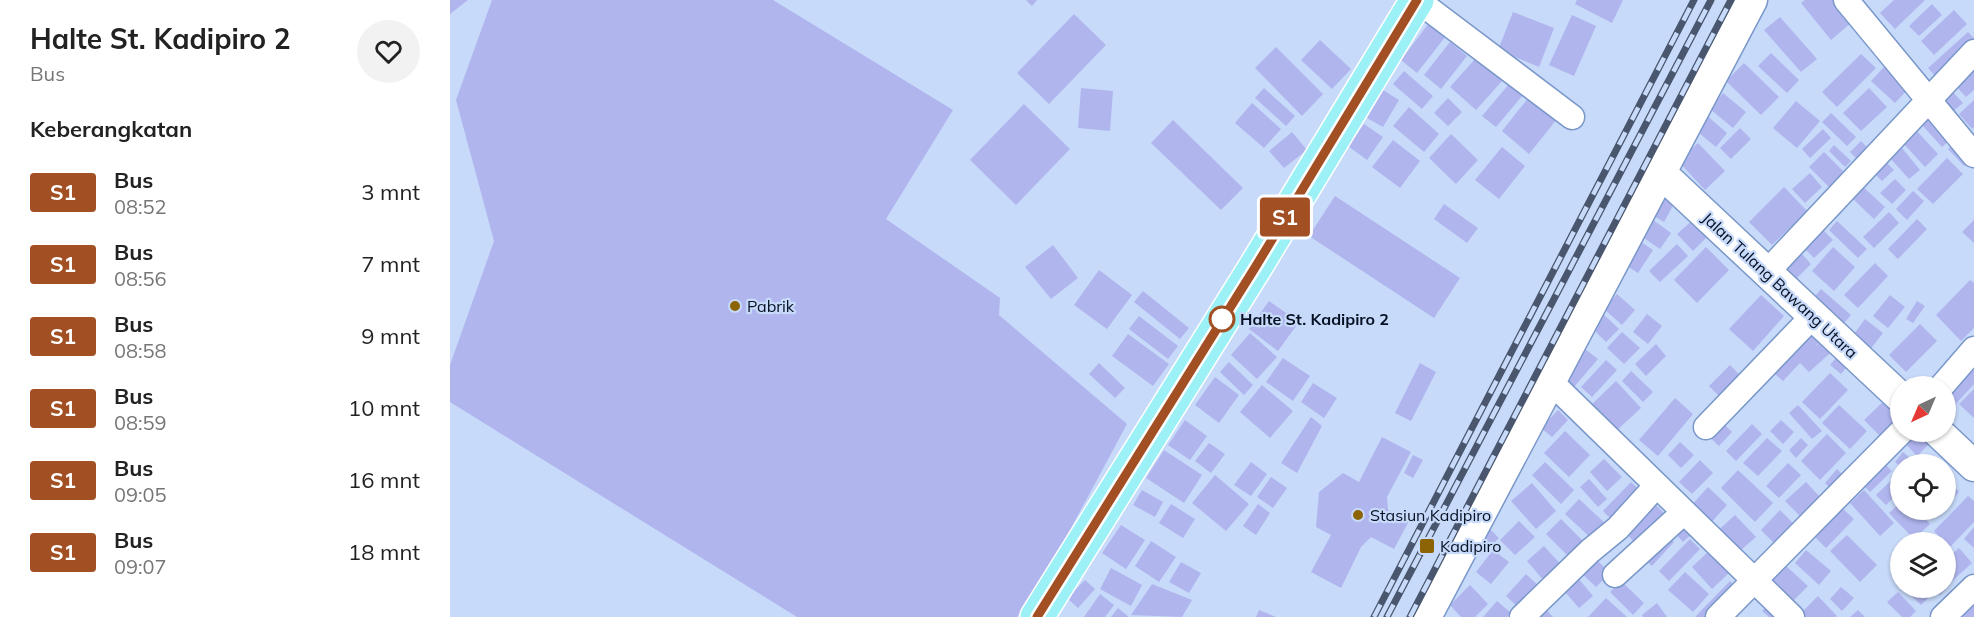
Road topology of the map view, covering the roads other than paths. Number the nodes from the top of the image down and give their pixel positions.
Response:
1 (1417, 0) edge
2 (1752, 0) edge
3 (1846, 0) edge
4 (1974, 52) edge
5 (1930, 101) junction
6 (1572, 117) dead end
7 (1974, 155) edge
8 (1660, 172) junction
9 (1766, 273) junction
10 (1813, 316) junction
11 (1974, 349) edge
12 (1951, 376) edge
13 (1550, 381) junction
14 (1890, 388) edge
15 (1706, 428) dead end
16 (1891, 442) edge
17 (1949, 442) edge
18 (1974, 466) edge
19 (1656, 486) junction
20 (1683, 513) junction
21 (1615, 575) dead end
22 (1753, 580) junction
23 (1974, 587) edge
24 (1434, 613) edge
25 (1037, 617) edge
26 (1522, 617) edge
27 (1718, 617) edge
28 (1792, 617) edge
29 (1943, 617) edge

1 - 6 street
1 - 25 main road
2 - 8 street
3 - 5 street
4 - 5 street
5 - 7 street
5 - 9 street
8 - 9 street, Jalan Tulang Bawang Utara
8 - 13 street
9 - 10 street, Jalan Tulang Bawang Utara
10 - 14 street, Jalan Tulang Bawang Utara
10 - 15 street
11 - 12 street
13 - 19 street
13 - 24 street
16 - 22 street
17 - 18 street
19 - 20 street
19 - 26 street
20 - 21 street
20 - 22 street
22 - 27 street
22 - 28 street
23 - 29 street

